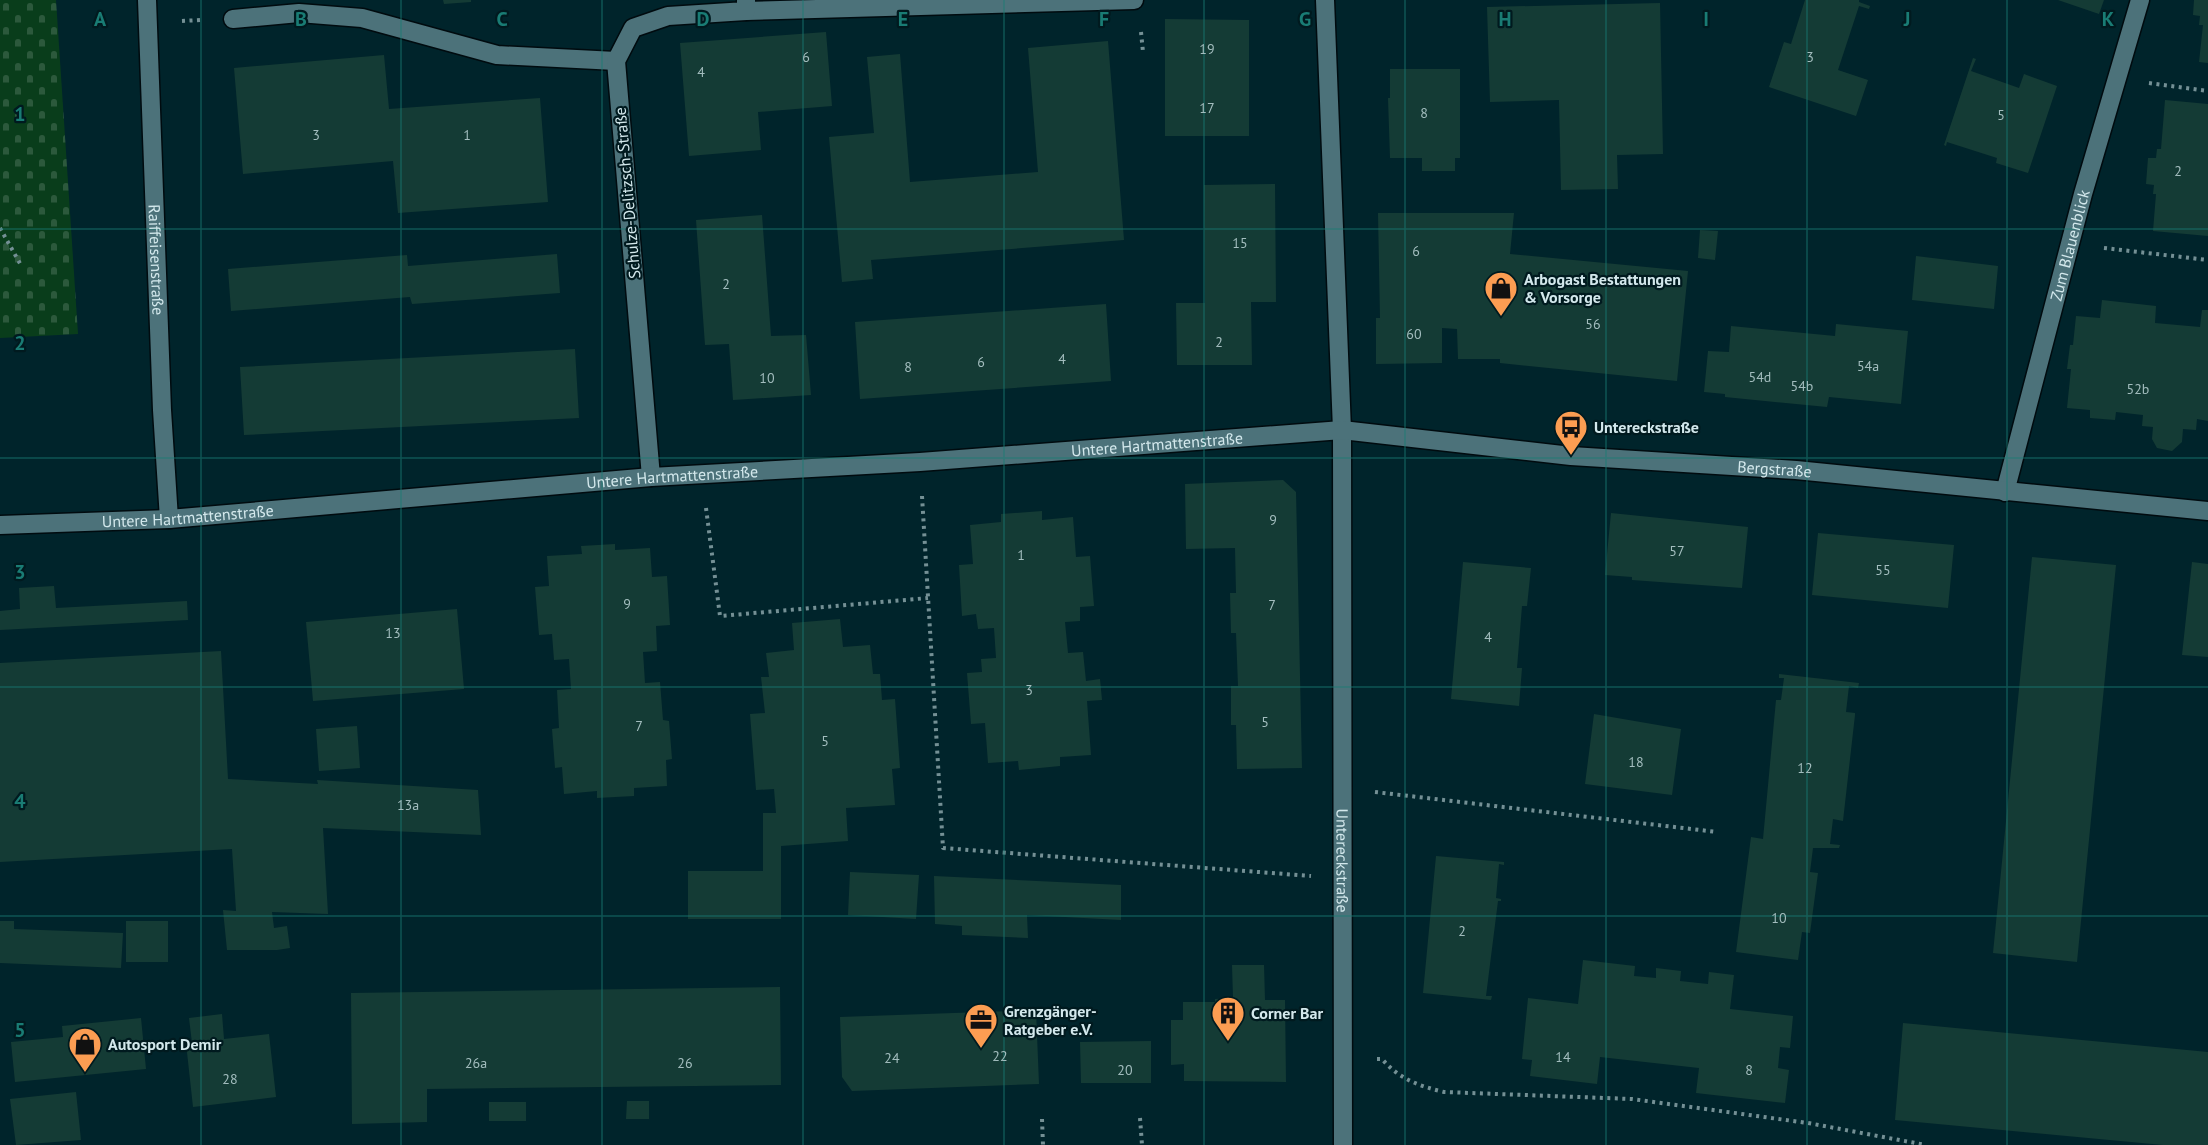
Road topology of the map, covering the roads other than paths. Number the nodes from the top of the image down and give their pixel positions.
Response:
1 (147, 0) edge
2 (1134, 0) edge
3 (1325, 0) edge
4 (2140, 0) edge
5 (746, 5) edge
6 (233, 19) road end
7 (616, 61) junction
8 (1342, 430) junction
9 (651, 477) junction
10 (2004, 492) junction
11 (2208, 511) edge
12 (169, 519) junction
13 (0, 525) edge
14 (1343, 1145) edge

1 - 12 street, Raiffeisenstraße
2 - 5 street
3 - 8 street, Untereckstraße
4 - 10 street, Zum Blauenblick
5 - 7 street
6 - 7 street
7 - 9 street, Schulze-Delitzsch-Straße
8 - 9 street, Untere Hartmattenstraße
8 - 10 street, Bergstraße
8 - 14 street, Untereckstraße
9 - 12 street, Untere Hartmattenstraße
10 - 11 street, Bergstraße
12 - 13 street, Untere Hartmattenstraße

